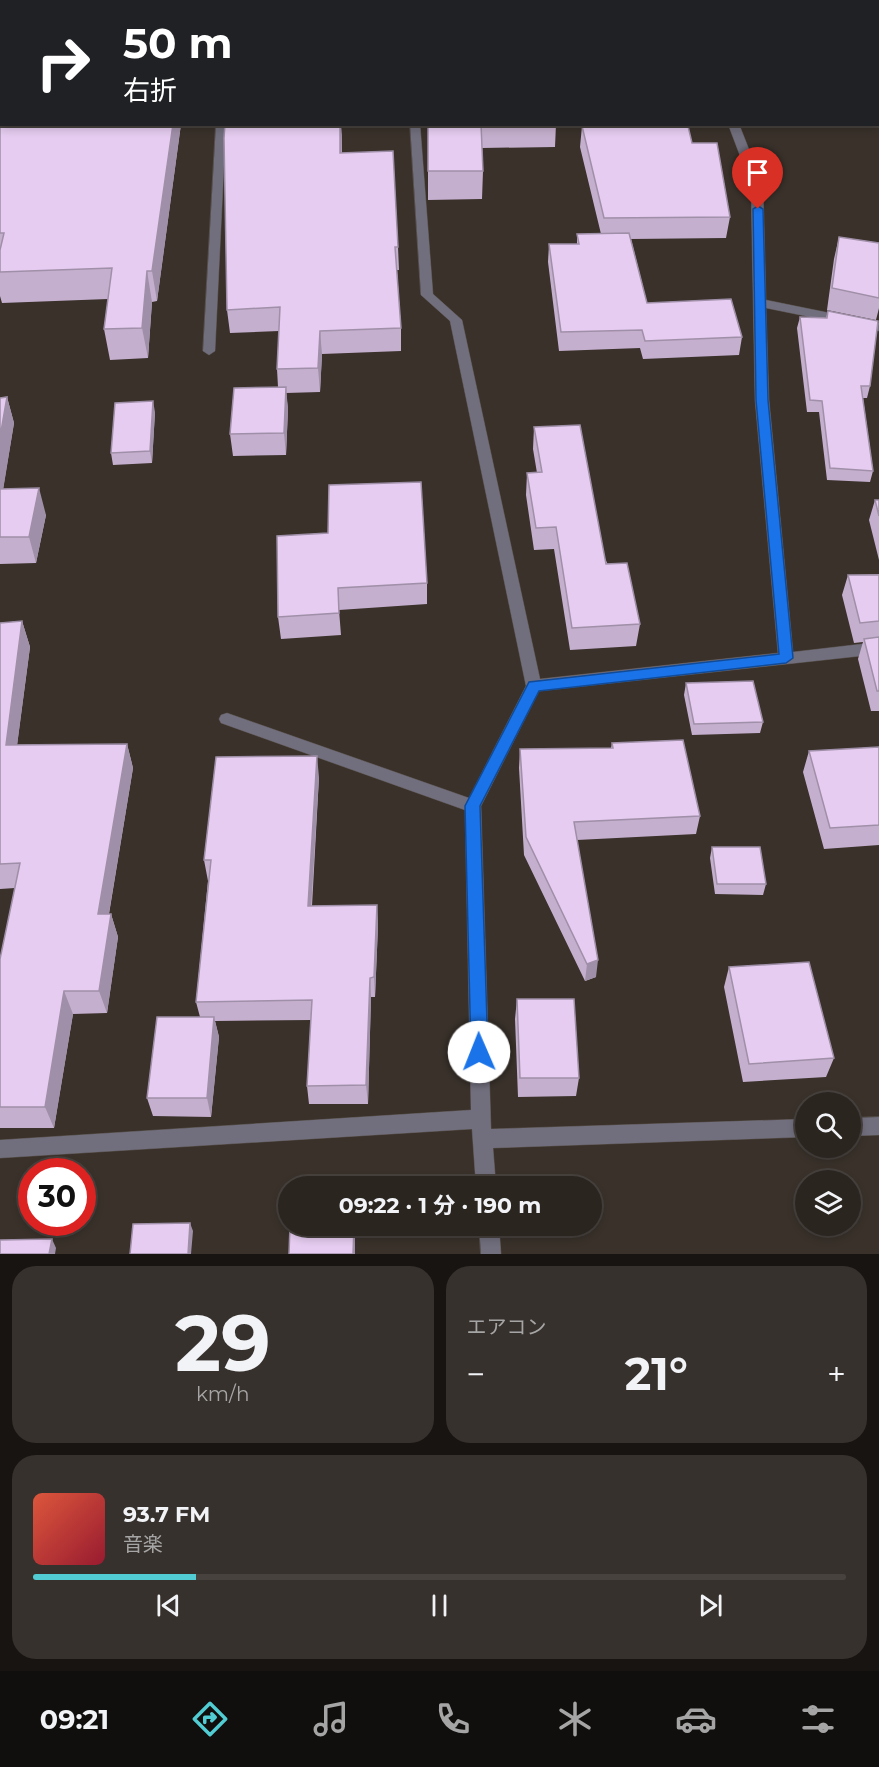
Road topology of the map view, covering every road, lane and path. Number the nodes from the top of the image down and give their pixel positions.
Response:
1 (221, 126) edge
2 (415, 126) edge
3 (734, 126) edge
4 (760, 303) junction
5 (879, 327) edge
6 (209, 351) dead end
7 (879, 648) edge
8 (786, 658) junction
9 (534, 686) junction
10 (227, 719) dead end
11 (473, 806) junction
12 (481, 1119) junction
13 (879, 1126) edge
14 (861, 1127) edge
15 (795, 1128) edge
16 (482, 1139) junction
17 (0, 1149) edge
18 (485, 1176) edge
19 (490, 1236) edge
20 (491, 1254) edge

1 - 6 street
2 - 9 street
3 - 4 street
4 - 5 street
4 - 8 street
7 - 8 street
8 - 9 street
9 - 11 street
10 - 11 street
11 - 12 street
12 - 16 street
12 - 17 street
13 - 14 street
15 - 16 street
16 - 18 street
19 - 20 street

